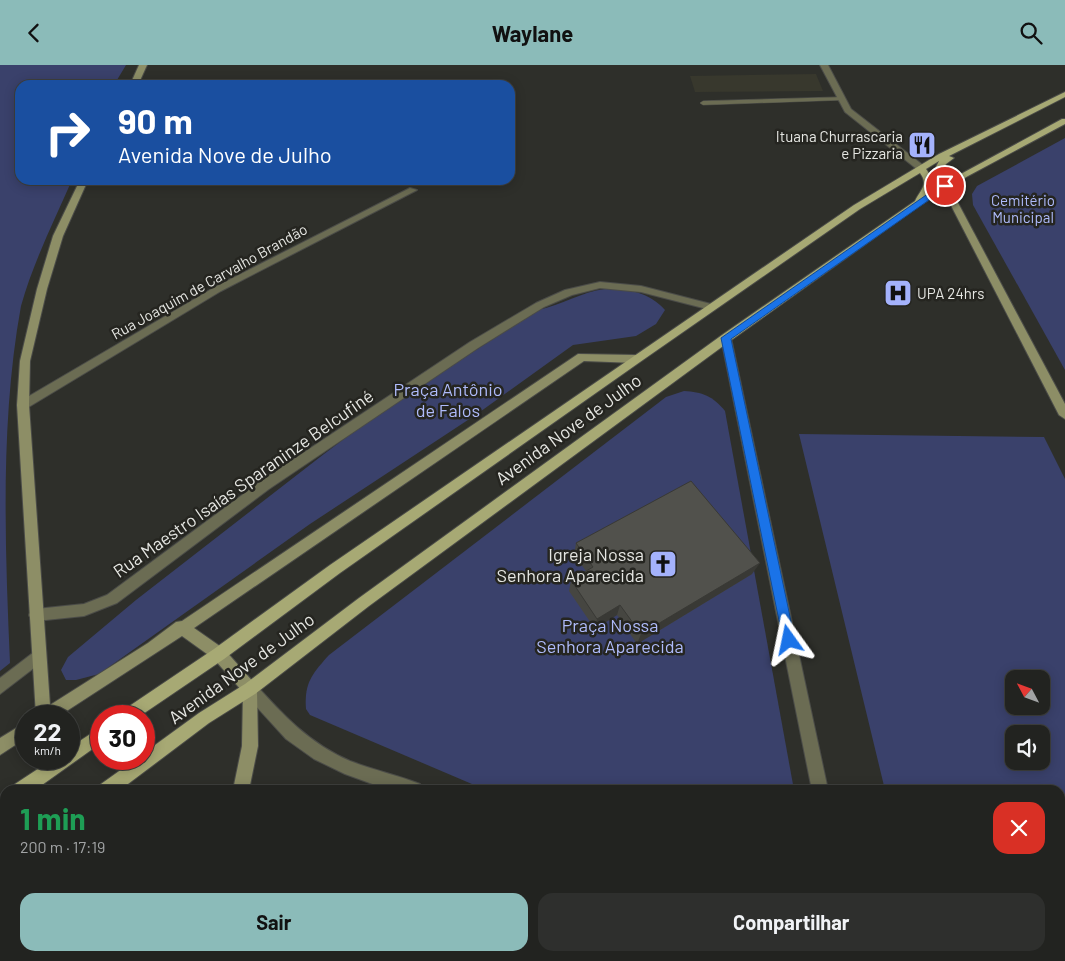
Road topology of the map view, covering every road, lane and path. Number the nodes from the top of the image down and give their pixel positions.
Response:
1 (143, 65) edge
2 (824, 65) edge
3 (136, 80) edge
4 (1065, 94) edge
5 (843, 99) junction
6 (702, 103) dead end
7 (1065, 121) edge
8 (976, 139) junction
9 (920, 168) junction
10 (82, 185) edge
11 (945, 186) junction
12 (412, 190) dead end
13 (916, 204) junction
14 (711, 307) junction
15 (726, 338) junction
16 (636, 359) junction
17 (23, 405) junction
18 (1065, 415) edge
19 (36, 615) junction
20 (181, 627) junction
21 (220, 654) junction
22 (38, 656) junction
23 (0, 687) edge
24 (250, 689) junction
25 (41, 705) edge
26 (63, 705) edge
27 (144, 705) edge
28 (15, 737) edge
29 (0, 747) edge
30 (50, 770) edge
31 (28, 785) edge
32 (114, 785) edge
33 (242, 785) edge
34 (399, 785) edge
35 (819, 785) edge

1 - 3 street
2 - 5 street
4 - 8 main road, Avenida Nove de Julho
5 - 6 lane
5 - 9 street
7 - 11 main road, Avenida Nove de Julho
8 - 9 main road, Avenida Nove de Julho
8 - 11 main road
9 - 13 main road
9 - 14 main road, Avenida Nove de Julho
10 - 17 street
11 - 13 main road, Avenida Nove de Julho
11 - 18 street
12 - 17 street, Rua Joaquim de Carvalho Brandão
13 - 15 main road, Avenida Nove de Julho
14 - 16 main road, Avenida Nove de Julho
14 - 19 street, Rua Maestro Isaías Sparaninze Belcufiné
15 - 24 main road, Avenida Nove de Julho
15 - 35 street
16 - 20 street
16 - 21 main road, Avenida Nove de Julho
17 - 19 street
19 - 22 street
20 - 21 street
20 - 26 street
21 - 24 street
21 - 27 main road, Avenida Nove de Julho
22 - 23 street
22 - 25 street
24 - 32 main road, Avenida Nove de Julho
24 - 33 street
24 - 34 street
28 - 29 street
30 - 31 main road

